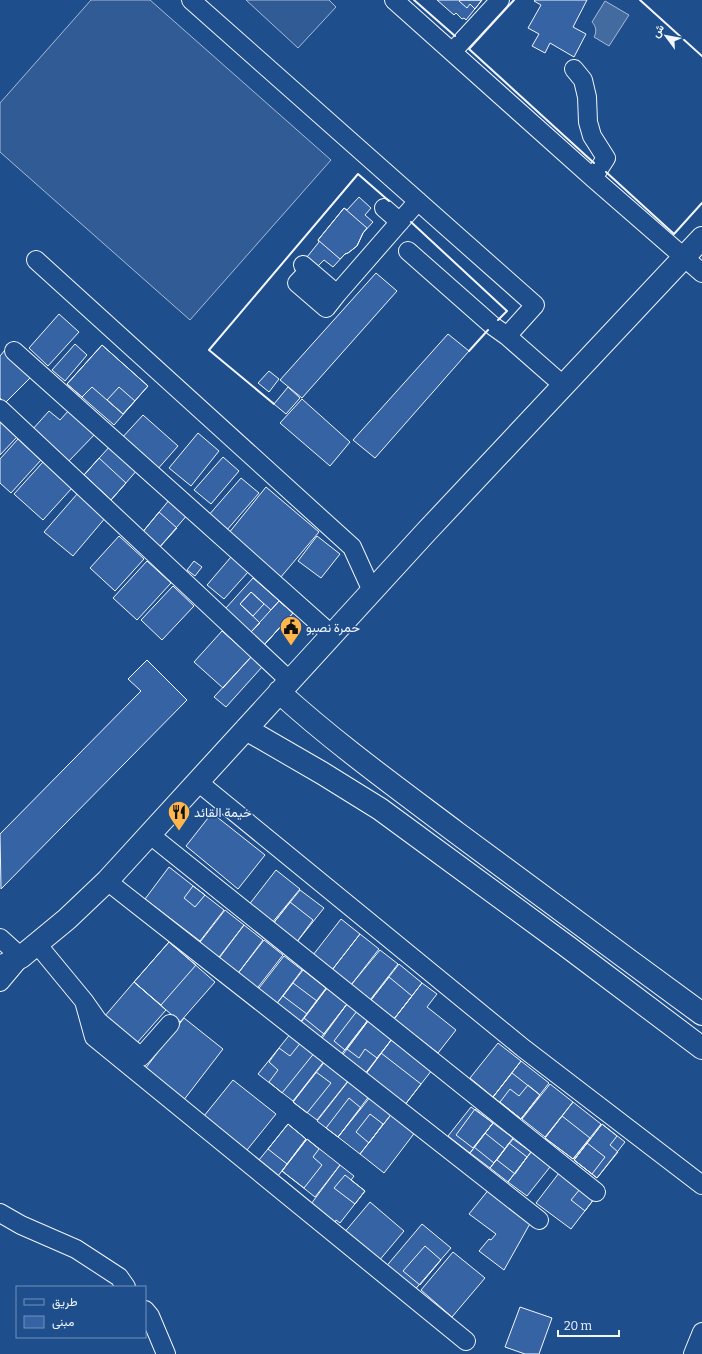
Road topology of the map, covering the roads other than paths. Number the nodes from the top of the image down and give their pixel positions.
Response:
1 (191, 0) edge
2 (394, 0) edge
3 (500, 0) edge
4 (453, 51) junction
5 (574, 69) dead end
6 (593, 178) junction
7 (418, 201) junction
8 (384, 208) dead end
9 (400, 222) junction
10 (702, 238) edge
11 (408, 251) dead end
12 (684, 257) junction
13 (36, 260) dead end
14 (306, 267) dead end
15 (702, 273) edge
16 (507, 336) junction
17 (14, 351) dead end
18 (564, 386) junction
19 (0, 409) edge
20 (372, 591) junction
21 (332, 635) junction
22 (284, 687) junction
23 (246, 729) junction
24 (198, 782) junction
25 (148, 834) junction
26 (107, 881) junction
27 (0, 938) edge
28 (29, 950) junction
29 (0, 967) edge
30 (0, 982) edge
31 (84, 1001) junction
32 (702, 1014) edge
33 (170, 1024) dead end
34 (702, 1048) edge
35 (702, 1185) edge
36 (596, 1192) dead end
37 (0, 1213) edge
38 (539, 1220) dead end
39 (125, 1286) edge
40 (146, 1311) edge
41 (702, 1332) edge
42 (466, 1341) dead end
43 (166, 1354) edge
44 (693, 1354) edge

1 - 7 street
2 - 4 street
3 - 4 street
4 - 6 street
5 - 6 street
6 - 12 street
7 - 9 street
7 - 16 street
8 - 9 street
9 - 14 street
10 - 12 main road
11 - 16 street
12 - 15 street
12 - 18 main road
13 - 20 street
16 - 18 street
17 - 21 street
18 - 20 main road
19 - 22 street
20 - 21 main road
21 - 22 main road
22 - 23 main road
22 - 32 main road
23 - 24 main road
23 - 34 main road
24 - 25 main road
24 - 35 street
25 - 26 main road
25 - 36 street
26 - 28 main road
26 - 38 street
27 - 28 street
28 - 29 main road
28 - 30 street
28 - 31 street
31 - 33 street
31 - 42 street
37 - 39 street
40 - 43 street
41 - 44 street

